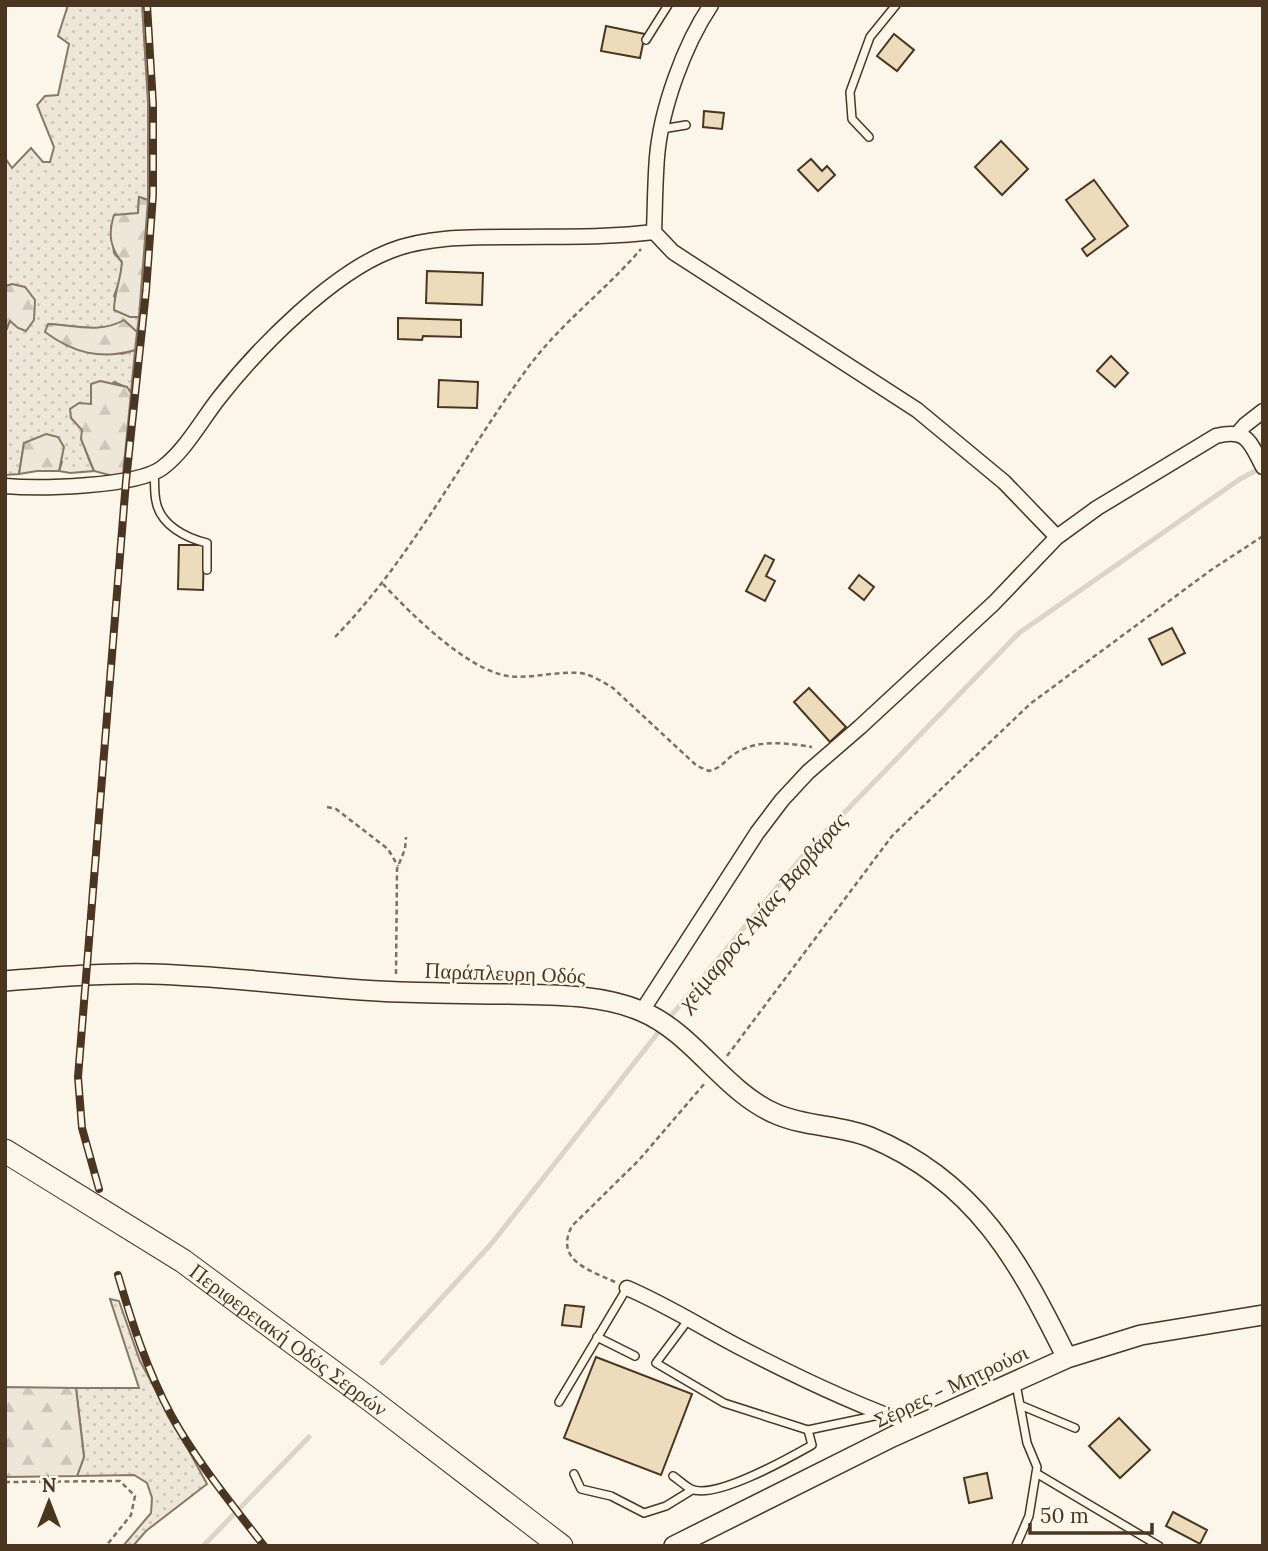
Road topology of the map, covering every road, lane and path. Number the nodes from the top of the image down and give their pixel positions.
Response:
1 (668, 5) edge
2 (711, 5) edge
3 (896, 5) edge
4 (646, 40) dead end
5 (686, 125) dead end
6 (661, 129) junction
7 (869, 137) dead end
8 (654, 232) junction
9 (1263, 411) edge
10 (1238, 433) junction
11 (1263, 467) edge
12 (154, 472) junction
13 (5, 486) edge
14 (1263, 536) edge
15 (1057, 537) junction
16 (207, 570) dead end
17 (383, 584) junction
18 (335, 637) dead end
19 (832, 750) junction
20 (327, 807) dead end
21 (406, 836) dead end
22 (398, 866) junction
23 (5, 981) edge
24 (395, 992) junction
25 (649, 1015) junction
26 (716, 1070) junction
27 (5, 1151) edge
28 (627, 1288) junction
29 (1263, 1315) edge
30 (689, 1319) junction
31 (597, 1337) junction
32 (635, 1356) dead end
33 (1067, 1358) junction
34 (1015, 1380) junction
35 (559, 1402) dead end
36 (1020, 1405) junction
37 (882, 1414) junction
38 (916, 1426) junction
39 (1075, 1428) dead end
40 (808, 1430) junction
41 (1036, 1473) junction
42 (574, 1474) dead end
43 (673, 1476) dead end
44 (5, 1482) edge
45 (692, 1490) junction
46 (106, 1546) edge
47 (561, 1546) edge
48 (674, 1546) edge
49 (1016, 1546) edge
50 (1159, 1546) edge

1 - 4 lane
2 - 6 street
3 - 7 lane
5 - 6 lane
6 - 8 street
8 - 12 street
8 - 15 street
8 - 17 path
9 - 10 street
10 - 11 street
10 - 15 street
12 - 13 street
12 - 16 lane
14 - 26 path
15 - 19 street
17 - 18 path
17 - 19 path
19 - 25 street
20 - 22 path
21 - 22 path
22 - 24 path
23 - 24 street, Παράπλευρη Οδός
24 - 25 street, Παράπλευρη Οδός
25 - 26 street, Παράπλευρη Οδός
26 - 28 path
26 - 33 street, Παράπλευρη Οδός
27 - 47 main road, Περιφερειακή Οδός Σερρών
28 - 30 street
28 - 31 lane
29 - 33 street, Σέρρες - Μητρούσι
30 - 37 street
30 - 40 lane
31 - 32 lane
31 - 35 lane
33 - 34 street, Σέρρες - Μητρούσι
34 - 36 lane
34 - 38 street, Σέρρες - Μητρούσι
36 - 39 lane
36 - 41 lane
37 - 38 street
37 - 40 lane
38 - 48 street, Σέρρες - Μητρούσι
40 - 45 lane
41 - 49 lane
41 - 50 lane
42 - 45 lane
43 - 45 lane
44 - 46 path

